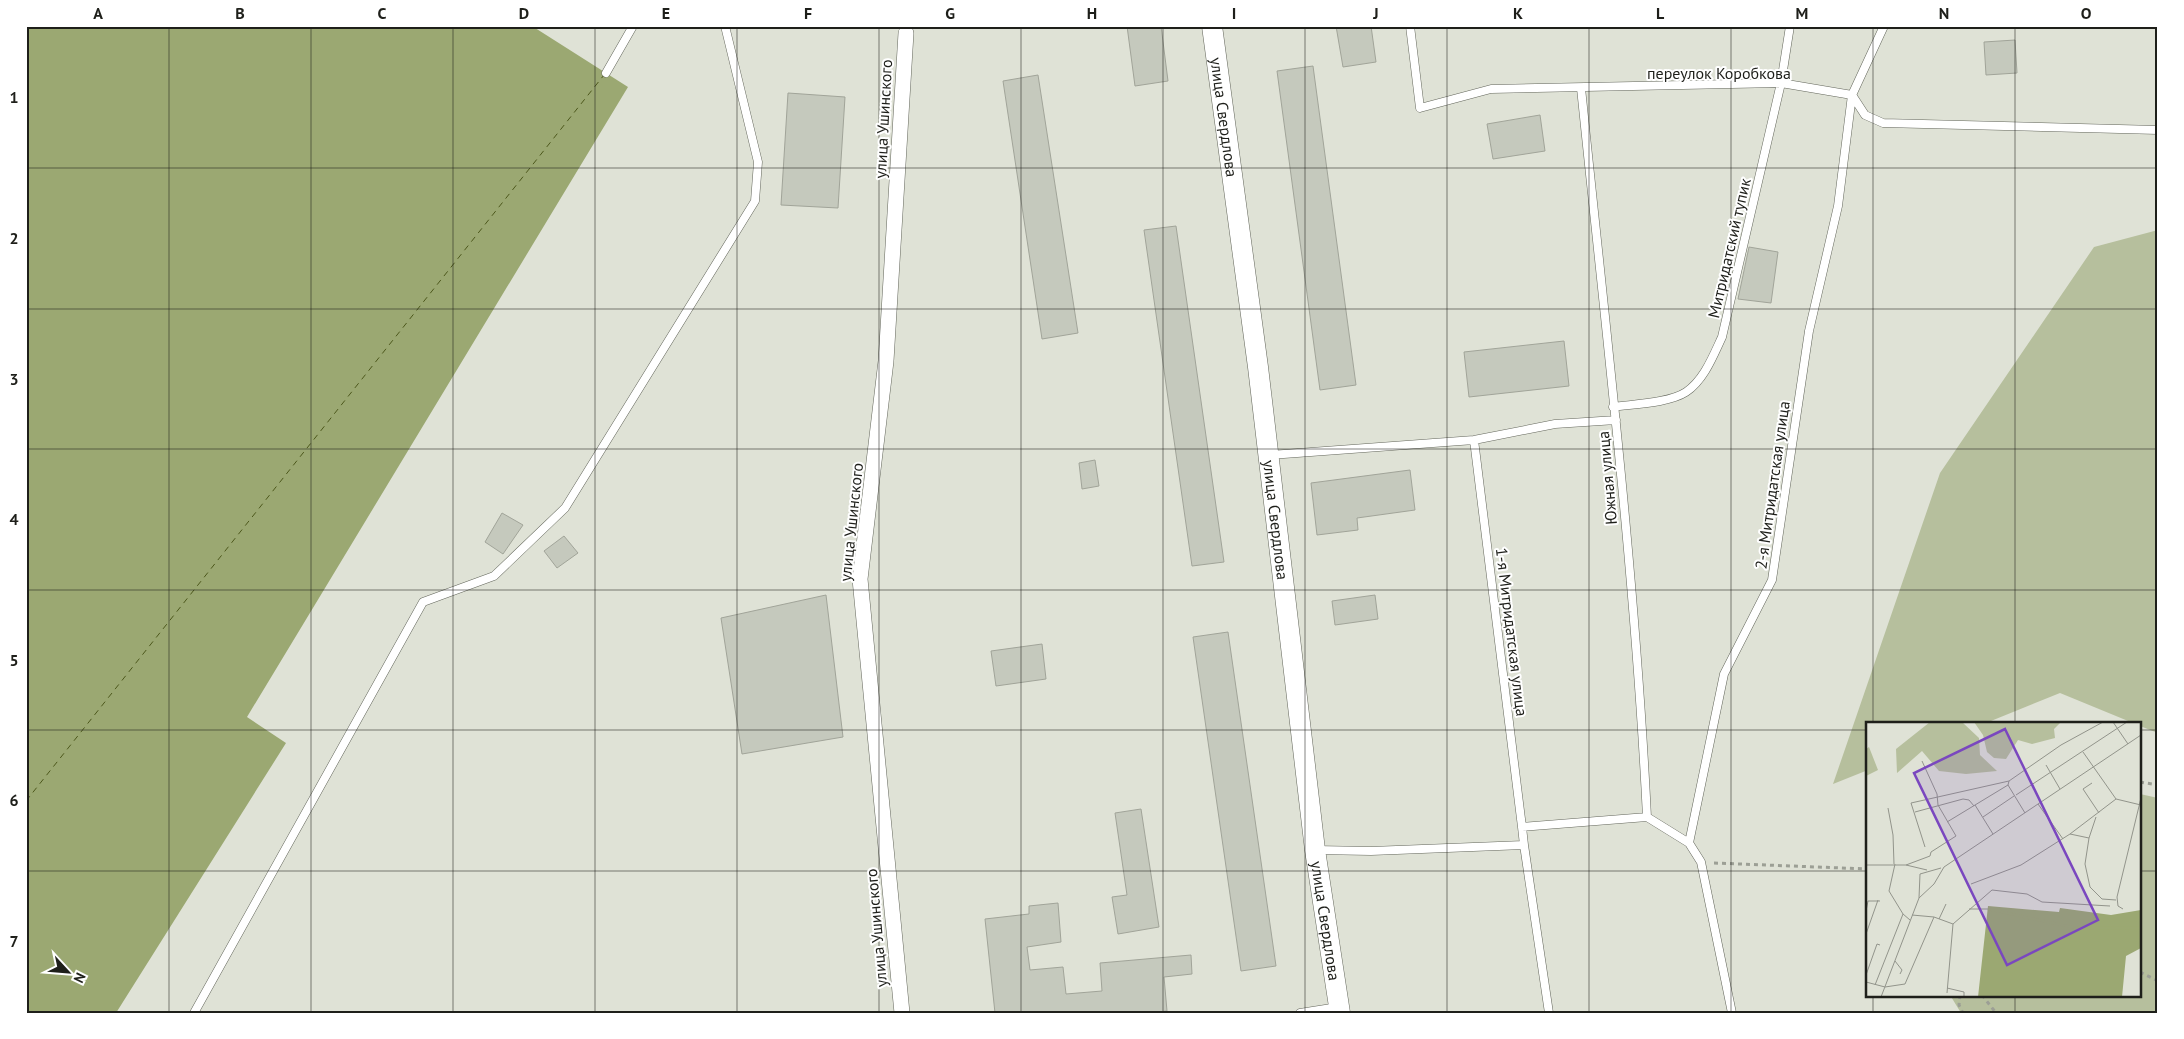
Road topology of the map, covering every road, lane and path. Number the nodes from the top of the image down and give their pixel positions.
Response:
1 (632, 26) edge
2 (725, 26) edge
3 (1212, 26) edge
4 (1410, 26) edge
5 (1790, 26) edge
6 (1884, 26) edge
7 (906, 33) dead end
8 (606, 73) dead end
9 (1781, 83) junction
10 (1581, 88) junction
11 (1852, 95) junction
12 (2158, 130) edge
13 (1613, 407) junction
14 (1616, 420) junction
15 (1474, 440) junction
16 (1268, 455) junction
17 (2142, 782) edge
18 (2158, 785) edge
19 (1647, 817) junction
20 (1522, 827) junction
21 (1689, 843) junction
22 (1524, 845) junction
23 (1315, 850) junction
24 (1700, 862) junction
25 (1866, 870) edge
26 (2142, 973) edge
27 (2158, 982) edge
28 (1960, 996) edge
29 (1983, 996) edge
30 (1340, 1010) edge
31 (194, 1013) edge
32 (902, 1013) edge
33 (1300, 1013) edge
34 (1548, 1013) edge
35 (1732, 1013) edge
36 (1963, 1013) edge
37 (1996, 1013) edge

1 - 8 lane
2 - 31 lane
3 - 16 main road, улица Свердлова
4 - 10 lane, переулок Коробкова
5 - 9 lane, Митридатский тупик
6 - 11 lane, 2-я Митридатская улица
7 - 32 street, улица Ушинского
9 - 10 lane, переулок Коробкова
9 - 11 lane, переулок Коробкова
9 - 13 lane, Митридатский тупик
10 - 13 lane, Южная улица
11 - 12 lane
11 - 21 lane, 2-я Митридатская улица
13 - 14 lane, Южная улица
14 - 15 lane
14 - 19 lane, Южная улица
15 - 16 lane
15 - 20 lane, 1-я Митридатская улица
16 - 23 main road, улица Свердлова
17 - 18 path
19 - 20 lane
19 - 21 lane
20 - 22 lane, 1-я Митридатская улица
21 - 24 lane
22 - 23 lane
22 - 34 lane
23 - 30 main road, улица Свердлова
24 - 25 path
24 - 35 lane
26 - 27 path
28 - 36 path
29 - 37 path
30 - 33 lane

